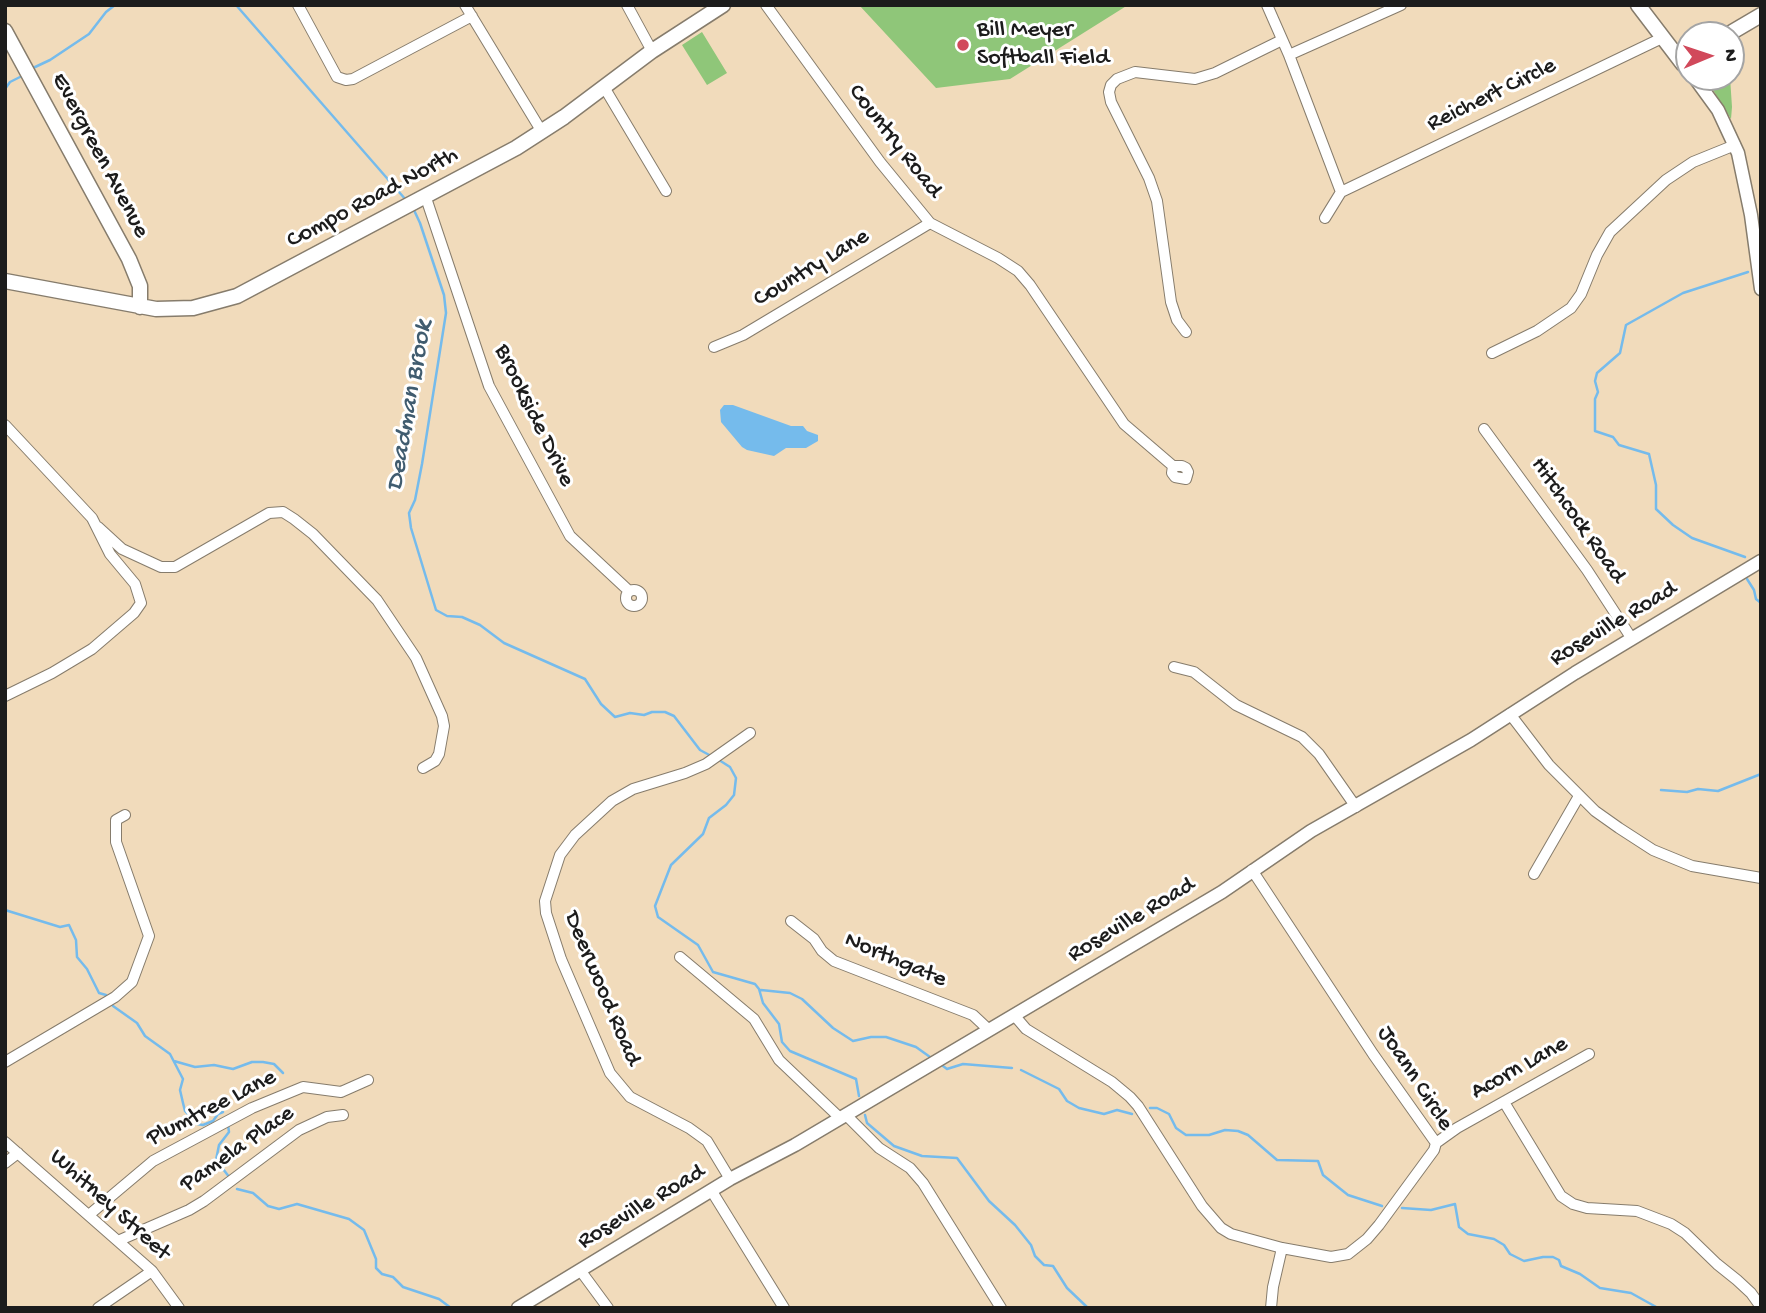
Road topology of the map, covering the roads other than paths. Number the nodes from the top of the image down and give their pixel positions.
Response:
1 (298, 5) edge
2 (465, 5) edge
3 (627, 5) edge
4 (723, 5) edge
5 (766, 5) edge
6 (1267, 5) edge
7 (1401, 5) edge
8 (1638, 5) edge
9 (1761, 15) edge
10 (472, 16) junction
11 (1745, 24) edge
12 (5, 31) edge
13 (1662, 38) junction
14 (1282, 40) junction
15 (652, 51) junction
16 (1675, 52) edge
17 (1289, 55) junction
18 (604, 87) junction
19 (1705, 91) edge
20 (542, 132) junction
21 (1735, 145) junction
22 (667, 191) dead end
23 (1341, 192) junction
24 (415, 201) junction
25 (1325, 218) dead end
26 (930, 223) junction
27 (5, 281) edge
28 (1761, 289) edge
29 (141, 306) junction
30 (1186, 331) dead end
31 (714, 347) dead end
32 (1492, 352) dead end
33 (5, 425) edge
34 (1484, 429) dead end
35 (1173, 466) dead end
36 (98, 527) junction
37 (1761, 561) edge
38 (629, 592) dead end
39 (1632, 639) junction
40 (1174, 667) dead end
41 (5, 696) edge
42 (1510, 714) junction
43 (750, 733) dead end
44 (424, 768) dead end
45 (1579, 796) junction
46 (1356, 807) junction
47 (125, 815) dead end
48 (1252, 870) junction
49 (1534, 874) dead end
50 (1761, 878) edge
51 (791, 921) dead end
52 (680, 957) dead end
53 (1014, 1015) junction
54 (989, 1030) junction
55 (1589, 1054) dead end
56 (5, 1062) edge
57 (368, 1080) dead end
58 (1504, 1102) junction
59 (343, 1115) dead end
60 (843, 1116) junction
61 (5, 1142) edge
62 (1436, 1143) junction
63 (19, 1153) junction
64 (5, 1163) edge
65 (730, 1179) junction
66 (711, 1190) junction
67 (90, 1214) junction
68 (120, 1240) junction
69 (1282, 1248) junction
70 (580, 1270) junction
71 (152, 1271) junction
72 (1761, 1307) edge
73 (98, 1308) edge
74 (178, 1308) edge
75 (518, 1308) edge
76 (608, 1308) edge
77 (784, 1308) edge
78 (1001, 1308) edge
79 (1271, 1308) edge

1 - 10 street
2 - 10 street
3 - 15 street
4 - 15 main road, Compo Road North
5 - 26 street, Country Road
6 - 14 street
7 - 17 street
8 - 13 main road
9 - 11 main road
10 - 20 street
12 - 29 main road, Evergreen Avenue
13 - 16 main road
13 - 23 street, Reichert Circle
14 - 17 street
14 - 30 street
15 - 18 main road, Compo Road North
17 - 23 street
18 - 20 main road, Compo Road North
18 - 22 street
19 - 21 street
20 - 24 main road, Compo Road North
21 - 28 street
21 - 32 street
23 - 25 street
24 - 29 main road, Compo Road North
24 - 38 street, Brookside Drive
26 - 31 street, Country Lane
26 - 35 street, Country Road
27 - 29 main road, Compo Road North
33 - 36 street
34 - 39 street, Hitchcock Road
36 - 41 street
36 - 44 street
37 - 39 street, Roseville Road
39 - 42 street, Roseville Road
40 - 46 street
42 - 45 street
42 - 46 street, Roseville Road
43 - 65 street, Deerwood Road
45 - 49 street
45 - 50 street
46 - 48 street, Roseville Road
47 - 56 street
48 - 53 street, Roseville Road
48 - 62 street, Joann Circle
51 - 54 street, Northgate
52 - 60 street
53 - 54 street, Roseville Road
53 - 69 street, Joann Circle
54 - 60 street, Roseville Road
55 - 58 street, Acorn Lane
57 - 67 street, Plumtree Lane
58 - 62 street, Acorn Lane
58 - 72 street
59 - 68 street, Pamela Place
60 - 65 street, Roseville Road
60 - 78 street
61 - 63 street, Whitney Street
62 - 69 street, Joann Circle
63 - 64 street
63 - 67 street, Whitney Street
65 - 66 street, Roseville Road
66 - 70 street, Roseville Road
66 - 77 street
67 - 68 street, Whitney Street
68 - 71 street, Whitney Street
69 - 79 street
70 - 75 street, Roseville Road
70 - 76 street
71 - 73 street
71 - 74 street, Whitney Street

